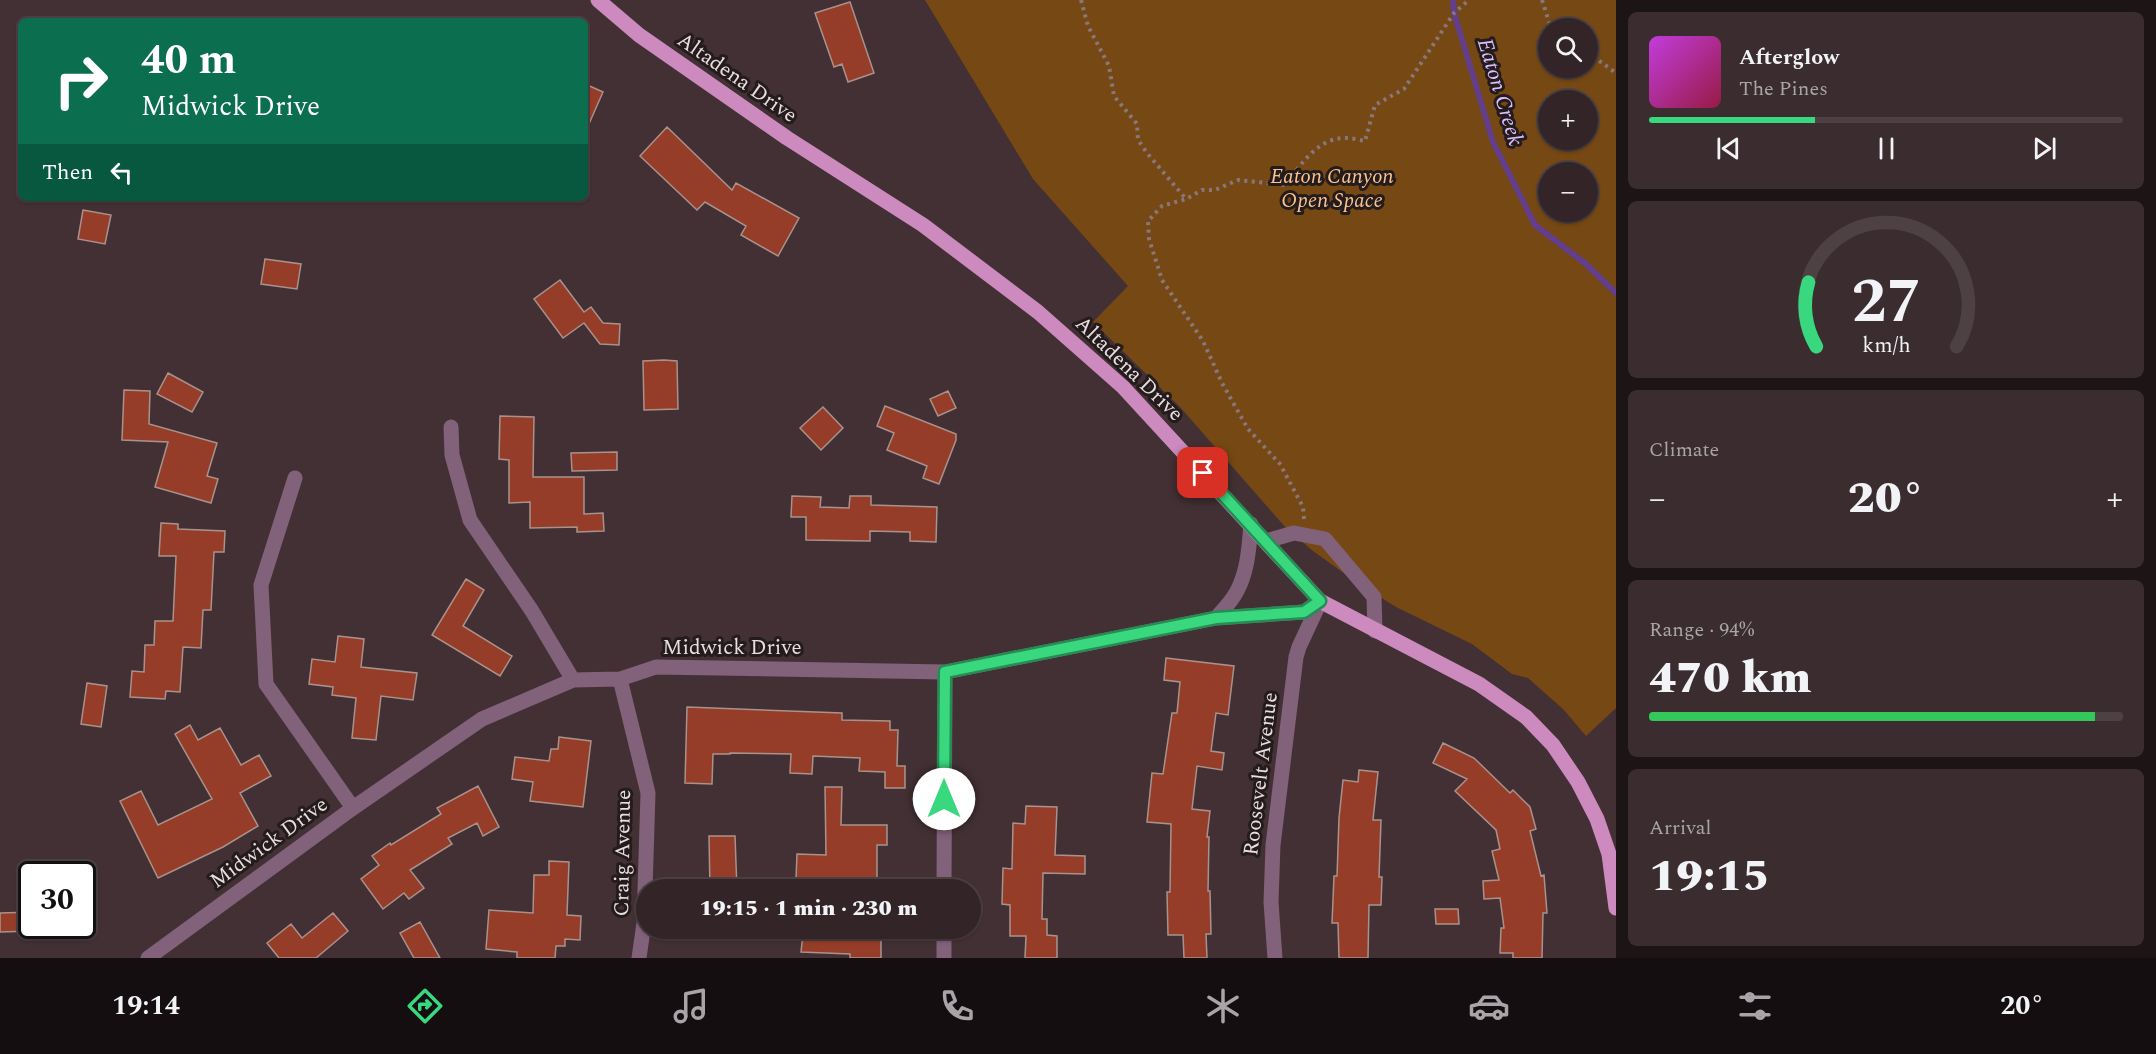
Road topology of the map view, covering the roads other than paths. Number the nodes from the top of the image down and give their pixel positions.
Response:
1 (598, 0) edge
2 (451, 427) dead end
3 (295, 477) dead end
4 (1251, 524) junction
5 (1266, 541) junction
6 (1320, 601) junction
7 (1216, 618) junction
8 (1375, 631) junction
9 (945, 672) junction
10 (620, 679) junction
11 (573, 680) junction
12 (353, 808) junction
13 (944, 879) edge
14 (1616, 908) edge
15 (944, 939) edge
16 (148, 958) edge
17 (639, 958) edge
18 (944, 958) edge
19 (1275, 958) edge

1 - 4 main road, Altadena Drive
2 - 11 street
3 - 12 street
4 - 5 main road, Altadena Drive
4 - 7 street
5 - 6 main road, Altadena Drive
5 - 8 street
6 - 7 street, Midwick Drive
6 - 8 main road, Altadena Drive
6 - 19 street, Roosevelt Avenue
7 - 9 street, Midwick Drive
8 - 14 main road, Altadena Drive
9 - 10 street, Midwick Drive
9 - 13 street
10 - 11 street, Midwick Drive
10 - 17 street, Craig Avenue
11 - 12 street, Midwick Drive
12 - 16 street, Midwick Drive
15 - 18 street

